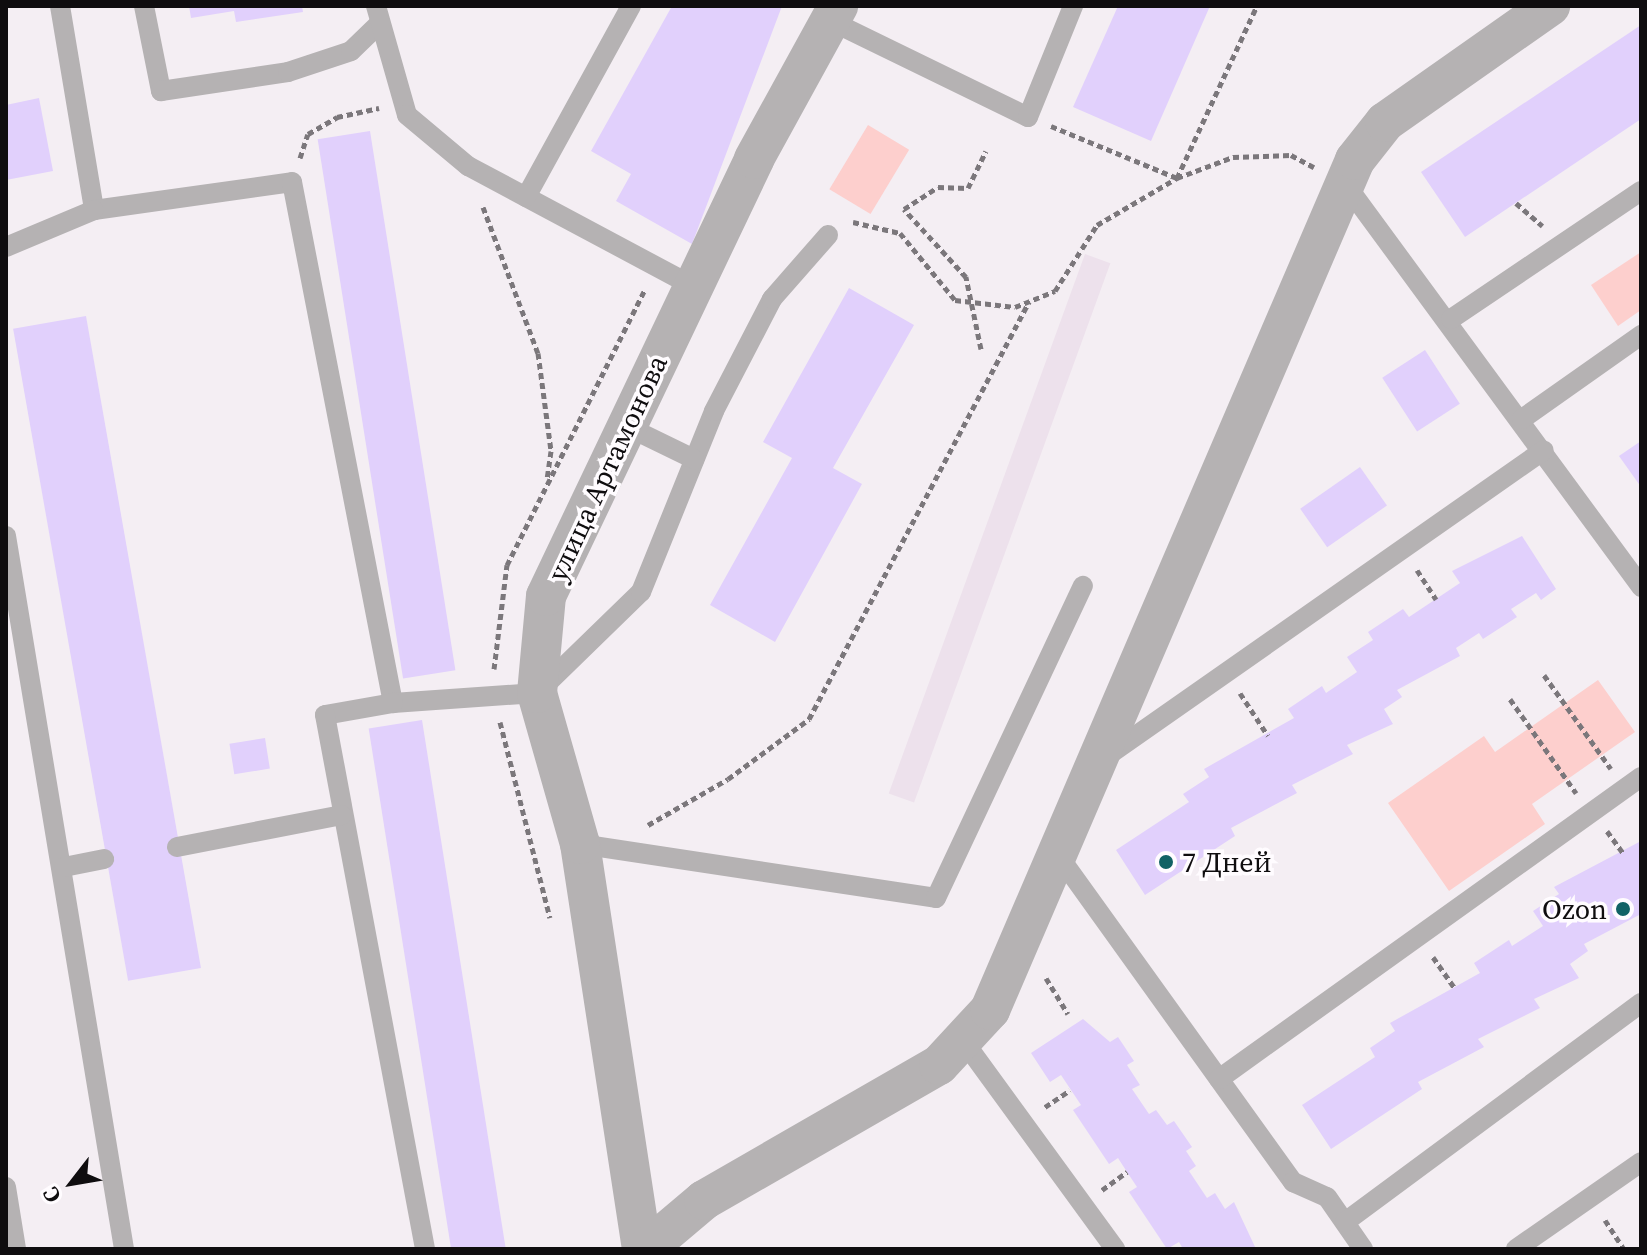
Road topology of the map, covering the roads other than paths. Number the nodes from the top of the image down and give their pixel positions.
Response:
1 (60, 6) edge
2 (144, 6) edge
3 (631, 6) edge
4 (1073, 6) edge
5 (1550, 6) edge
6 (835, 13) edge
7 (377, 15) edge
8 (1346, 185) junction
9 (1641, 191) edge
10 (526, 197) junction
11 (94, 210) junction
12 (828, 235) road end
13 (6, 247) edge
14 (693, 286) junction
15 (1451, 319) junction
16 (1641, 335) edge
17 (1522, 419) junction
18 (626, 426) junction
19 (1544, 450) junction
20 (694, 459) junction
21 (6, 536) edge
22 (1083, 586) dead end
23 (1641, 587) edge
24 (537, 693) junction
25 (393, 703) junction
26 (1097, 762) junction
27 (1633, 782) edge
28 (342, 815) junction
29 (594, 846) junction
30 (177, 847) dead end
31 (1058, 855) junction
32 (104, 859) dead end
33 (64, 867) junction
34 (1641, 1003) edge
35 (965, 1043) junction
36 (1219, 1079) junction
37 (1641, 1162) edge
38 (6, 1187) edge
39 (1345, 1222) junction
40 (16, 1249) edge
41 (124, 1249) edge
42 (425, 1249) edge
43 (644, 1249) edge
44 (1115, 1249) edge
45 (1363, 1249) edge
46 (1516, 1249) edge

1 - 11 lane
2 - 7 lane
3 - 10 lane
4 - 6 lane
5 - 8 street
6 - 14 street, улица Артамонова
7 - 10 lane
8 - 15 lane
8 - 26 street
9 - 15 lane
10 - 14 lane
11 - 13 lane
11 - 25 lane
12 - 20 lane
14 - 18 street, улица Артамонова
15 - 17 lane
16 - 17 lane
17 - 19 lane
18 - 20 lane
18 - 24 street, улица Артамонова
19 - 23 lane
19 - 26 lane
20 - 24 lane
21 - 33 lane
22 - 29 lane
24 - 25 lane
24 - 29 street, улица Артамонова
25 - 28 lane
26 - 31 street
27 - 36 lane
28 - 30 lane
28 - 42 lane
29 - 43 street, улица Артамонова
31 - 35 street
31 - 36 lane
32 - 33 lane
33 - 41 lane
34 - 39 lane
35 - 43 street
35 - 44 lane
36 - 39 lane
37 - 46 lane
38 - 40 lane
39 - 45 lane

